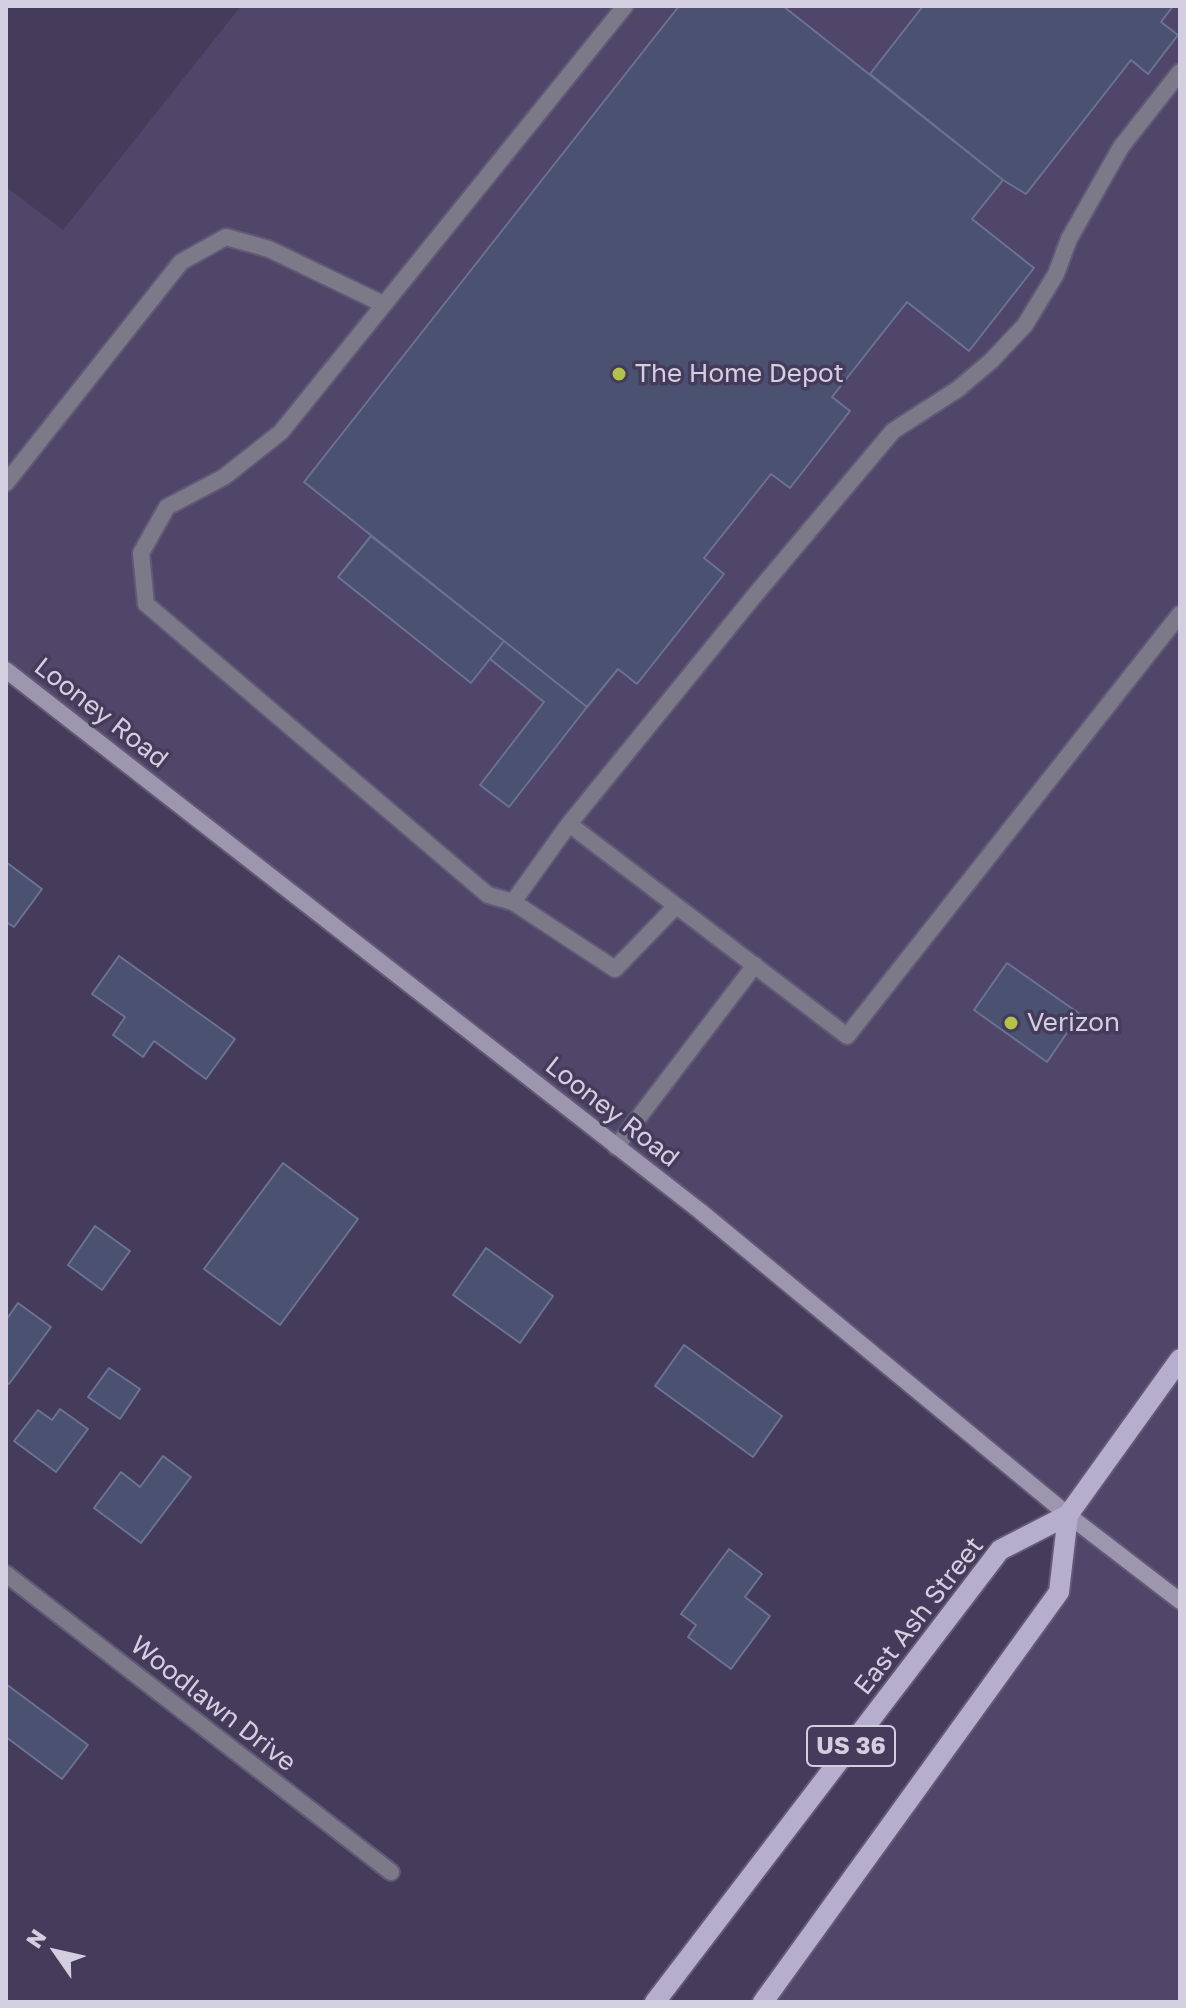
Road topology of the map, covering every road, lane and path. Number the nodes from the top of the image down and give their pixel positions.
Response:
1 (625, 6) edge
2 (1179, 78) edge
3 (383, 304) junction
4 (6, 483) edge
5 (1180, 614) edge
6 (6, 670) edge
7 (569, 824) junction
8 (513, 902) junction
9 (676, 906) junction
10 (755, 965) junction
11 (616, 1147) junction
12 (1180, 1359) edge
13 (1068, 1515) junction
14 (6, 1574) edge
15 (1180, 1601) edge
16 (391, 1872) dead end
17 (655, 2002) edge
18 (763, 2002) edge

1 - 3 street
2 - 7 street
3 - 4 street
3 - 8 street
5 - 10 street
6 - 11 street, Looney Road
7 - 8 street
7 - 9 street
8 - 9 street
9 - 10 street
10 - 11 street
11 - 13 street, Looney Road
12 - 13 main road, East Ash Street / US 36
13 - 15 street, Looney Road
13 - 17 main road, East Ash Street / US 36
13 - 18 main road, East Ash Street / US 36
14 - 16 street, Woodlawn Drive

